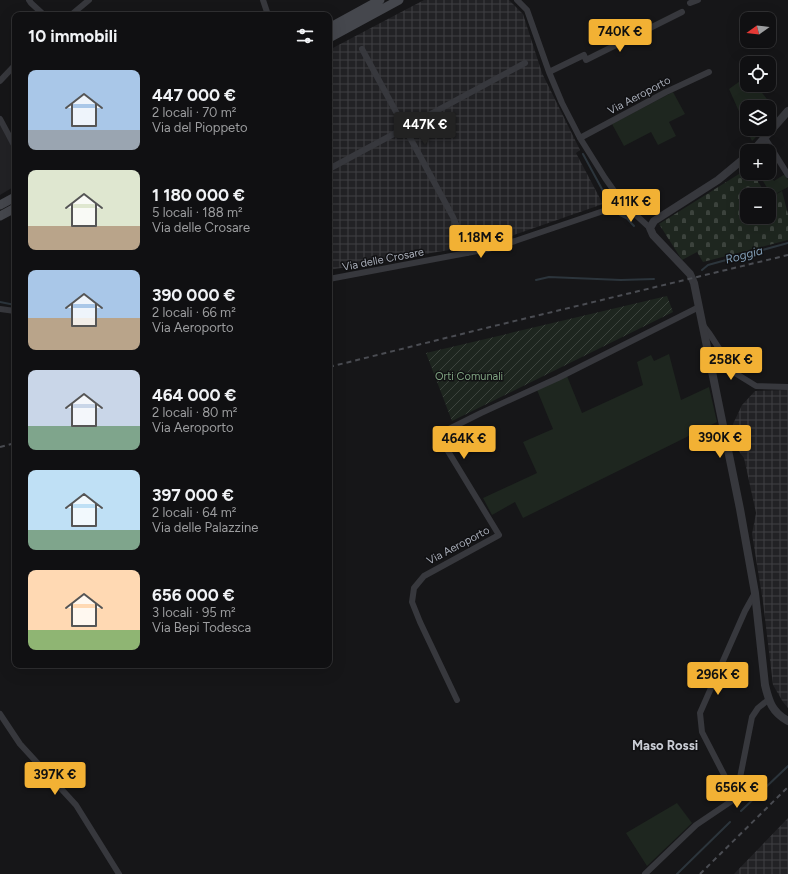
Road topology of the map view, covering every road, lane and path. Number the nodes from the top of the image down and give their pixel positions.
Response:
1 (29, 0) edge
2 (89, 0) edge
3 (263, 0) edge
4 (380, 0) edge
5 (399, 0) edge
6 (517, 0) edge
7 (698, 0) edge
8 (690, 3) dead end
9 (41, 12) edge
10 (75, 12) edge
11 (267, 12) edge
12 (682, 12) dead end
13 (332, 26) edge
14 (332, 36) edge
15 (362, 49) dead end
16 (525, 63) dead end
17 (12, 68) edge
18 (549, 72) junction
19 (709, 72) dead end
20 (0, 81) edge
21 (788, 112) edge
22 (0, 120) edge
23 (405, 128) junction
24 (580, 138) junction
25 (765, 138) junction
26 (12, 142) edge
27 (759, 144) edge
28 (740, 162) edge
29 (332, 167) edge
30 (788, 175) edge
31 (12, 199) edge
32 (624, 204) junction
33 (0, 205) edge
34 (12, 210) edge
35 (0, 216) edge
36 (650, 228) junction
37 (468, 253) junction
38 (332, 279) edge
39 (699, 307) junction
40 (0, 309) edge
41 (12, 311) edge
42 (703, 325) junction
43 (788, 387) edge
44 (755, 592) junction
45 (457, 700) dead end
46 (768, 700) junction
47 (0, 714) edge
48 (788, 721) edge
49 (736, 798) junction
50 (119, 874) edge
51 (644, 874) edge

1 - 9 street
2 - 10 street
3 - 11 street
4 - 13 main road
5 - 14 main road
6 - 18 street
7 - 8 street
12 - 18 street
15 - 23 street
16 - 23 street
17 - 20 street
18 - 24 street
19 - 24 street, Via Aeroporto
21 - 25 street
22 - 26 street
23 - 29 street
23 - 37 street
24 - 32 street
25 - 27 street
25 - 30 street
28 - 36 street
31 - 33 main road
32 - 36 street
32 - 37 street, Via delle Crosare
34 - 35 main road
36 - 39 street
37 - 38 street, Via delle Crosare
39 - 42 street
39 - 45 street, Via Aeroporto
40 - 41 street
42 - 43 street
42 - 44 street
44 - 46 street
44 - 49 street
46 - 48 street
46 - 49 street
47 - 50 street
49 - 51 street

